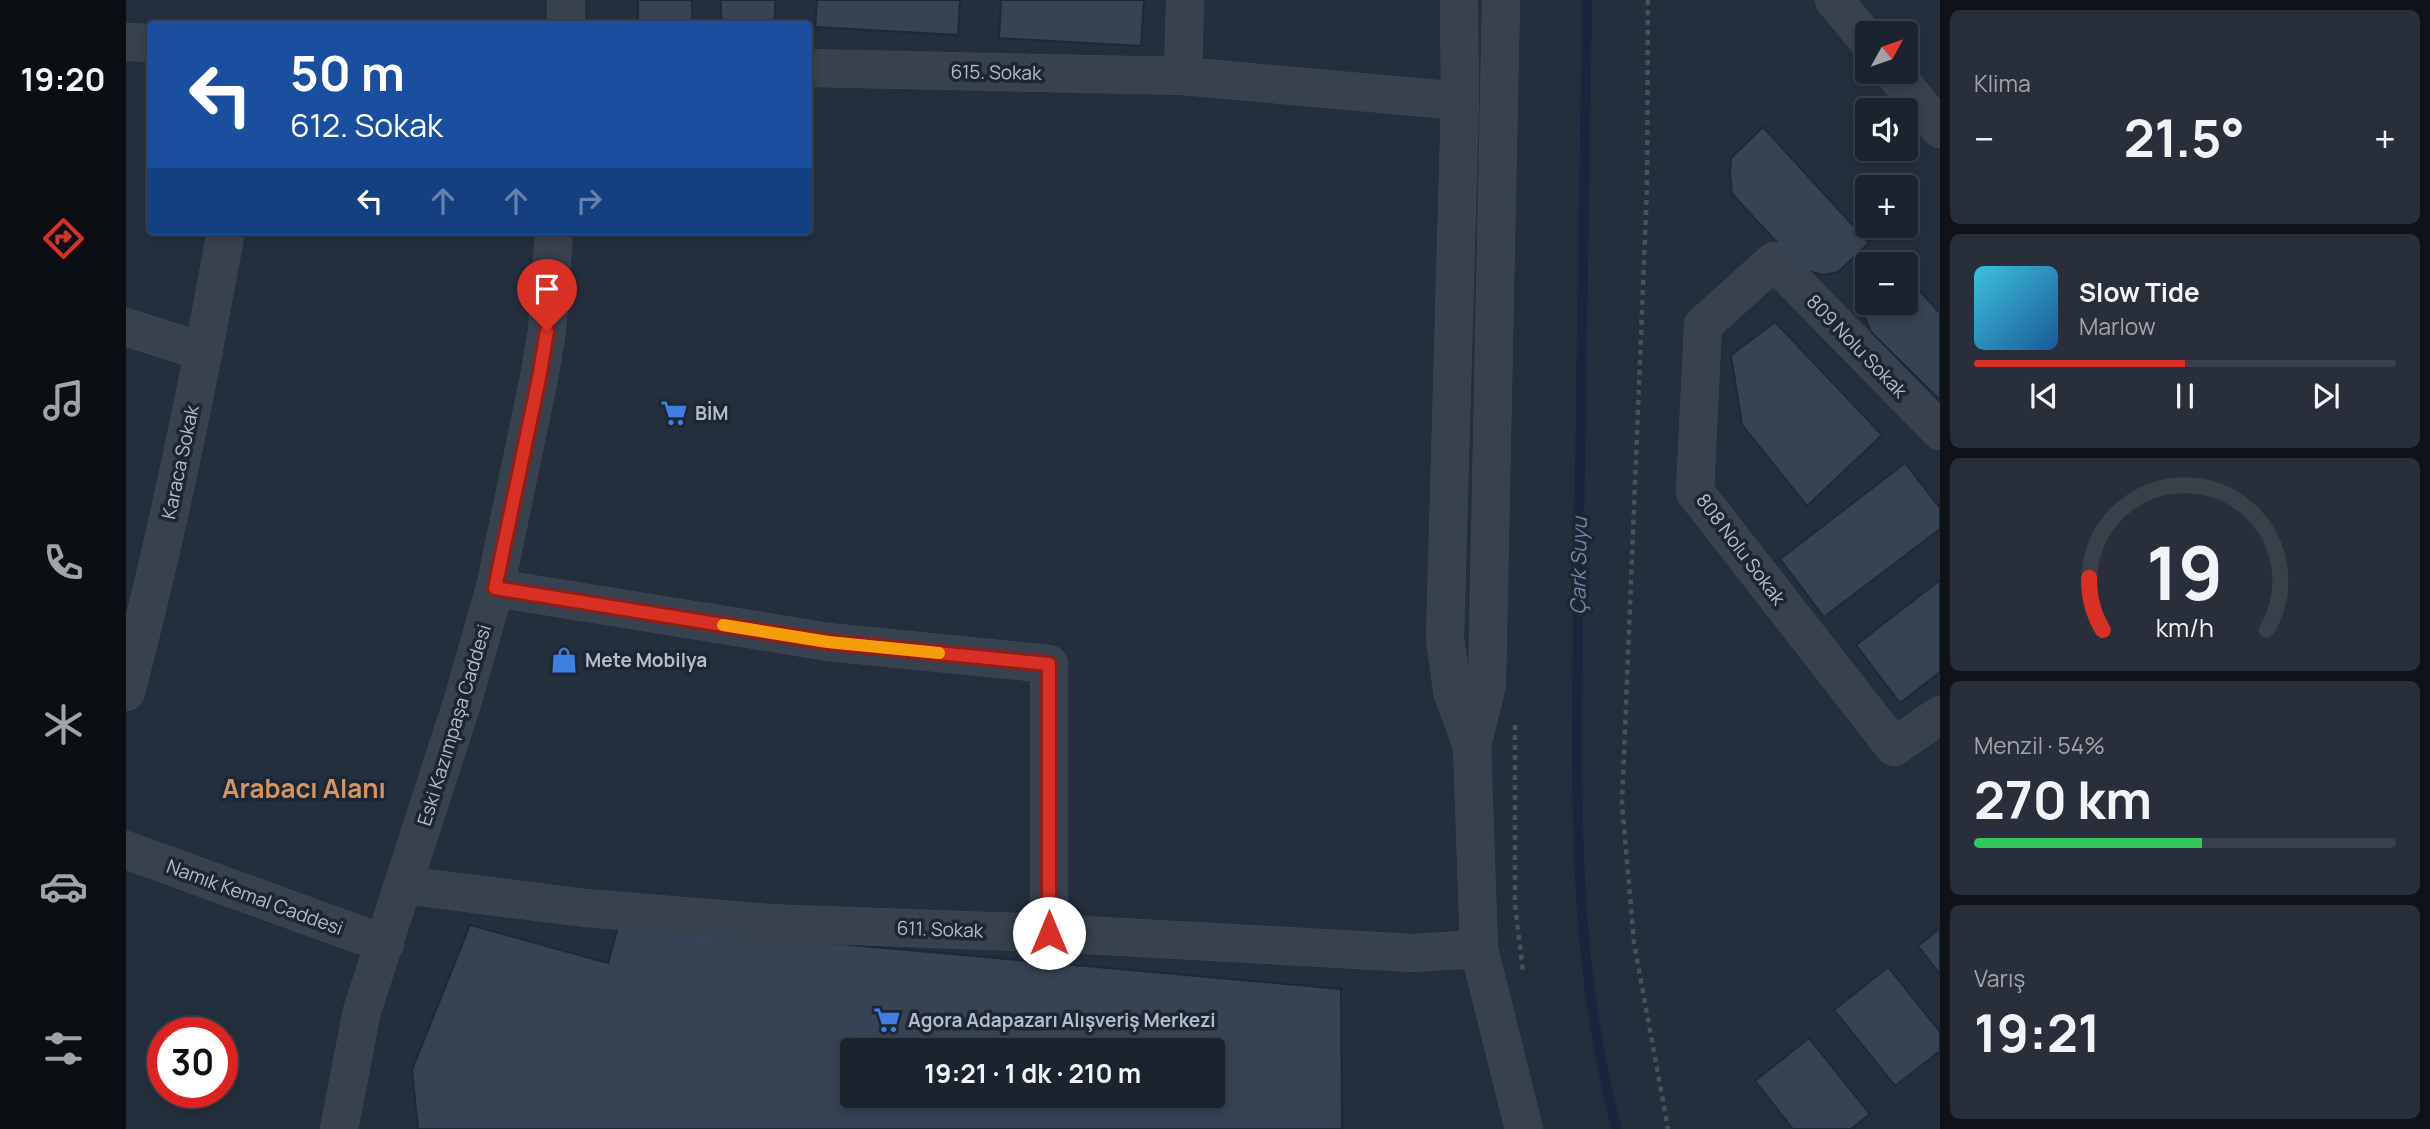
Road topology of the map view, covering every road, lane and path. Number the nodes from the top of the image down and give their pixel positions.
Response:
1 (566, 0) edge
2 (1185, 0) edge
3 (1459, 0) edge
4 (1501, 0) edge
5 (1648, 0) edge
6 (1834, 0) edge
7 (566, 21) edge
8 (1855, 25) edge
9 (126, 42) edge
10 (147, 43) edge
11 (812, 68) edge
12 (1183, 75) junction
13 (1903, 84) edge
14 (1461, 101) junction
15 (1940, 128) edge
16 (225, 235) edge
17 (554, 235) edge
18 (1774, 261) joint
19 (126, 327) edge
20 (204, 352) junction
21 (1940, 431) edge
22 (139, 588) edge
23 (495, 588) junction
24 (126, 692) edge
25 (1940, 715) edge
26 (1472, 746) junction
27 (126, 850) edge
28 (403, 884) junction
29 (1049, 933) junction
30 (385, 944) junction
31 (1479, 949) junction
32 (339, 1129) edge
33 (1524, 1129) edge
34 (1668, 1129) edge

1 - 7 street
2 - 12 street
3 - 14 street
4 - 26 street
5 - 34 path
6 - 8 street
9 - 10 street
11 - 12 street, 615. Sokak
12 - 14 street, 615. Sokak
13 - 15 street
14 - 26 street
16 - 20 street, Karaca Sokak
17 - 23 street, Eski Kazımpaşa Caddesi
18 - 21 street, 809 Nolu Sokak
18 - 25 street, 808 Nolu Sokak
19 - 20 street
20 - 22 street, Karaca Sokak
22 - 24 street, Karaca Sokak
23 - 28 street, Eski Kazımpaşa Caddesi
23 - 29 street
26 - 31 street
27 - 30 street, Namık Kemal Caddesi
28 - 29 street, 611. Sokak
28 - 30 street, Eski Kazımpaşa Caddesi
29 - 31 street, 611. Sokak
30 - 32 street, Eski Kazımpaşa Caddesi
31 - 33 street

